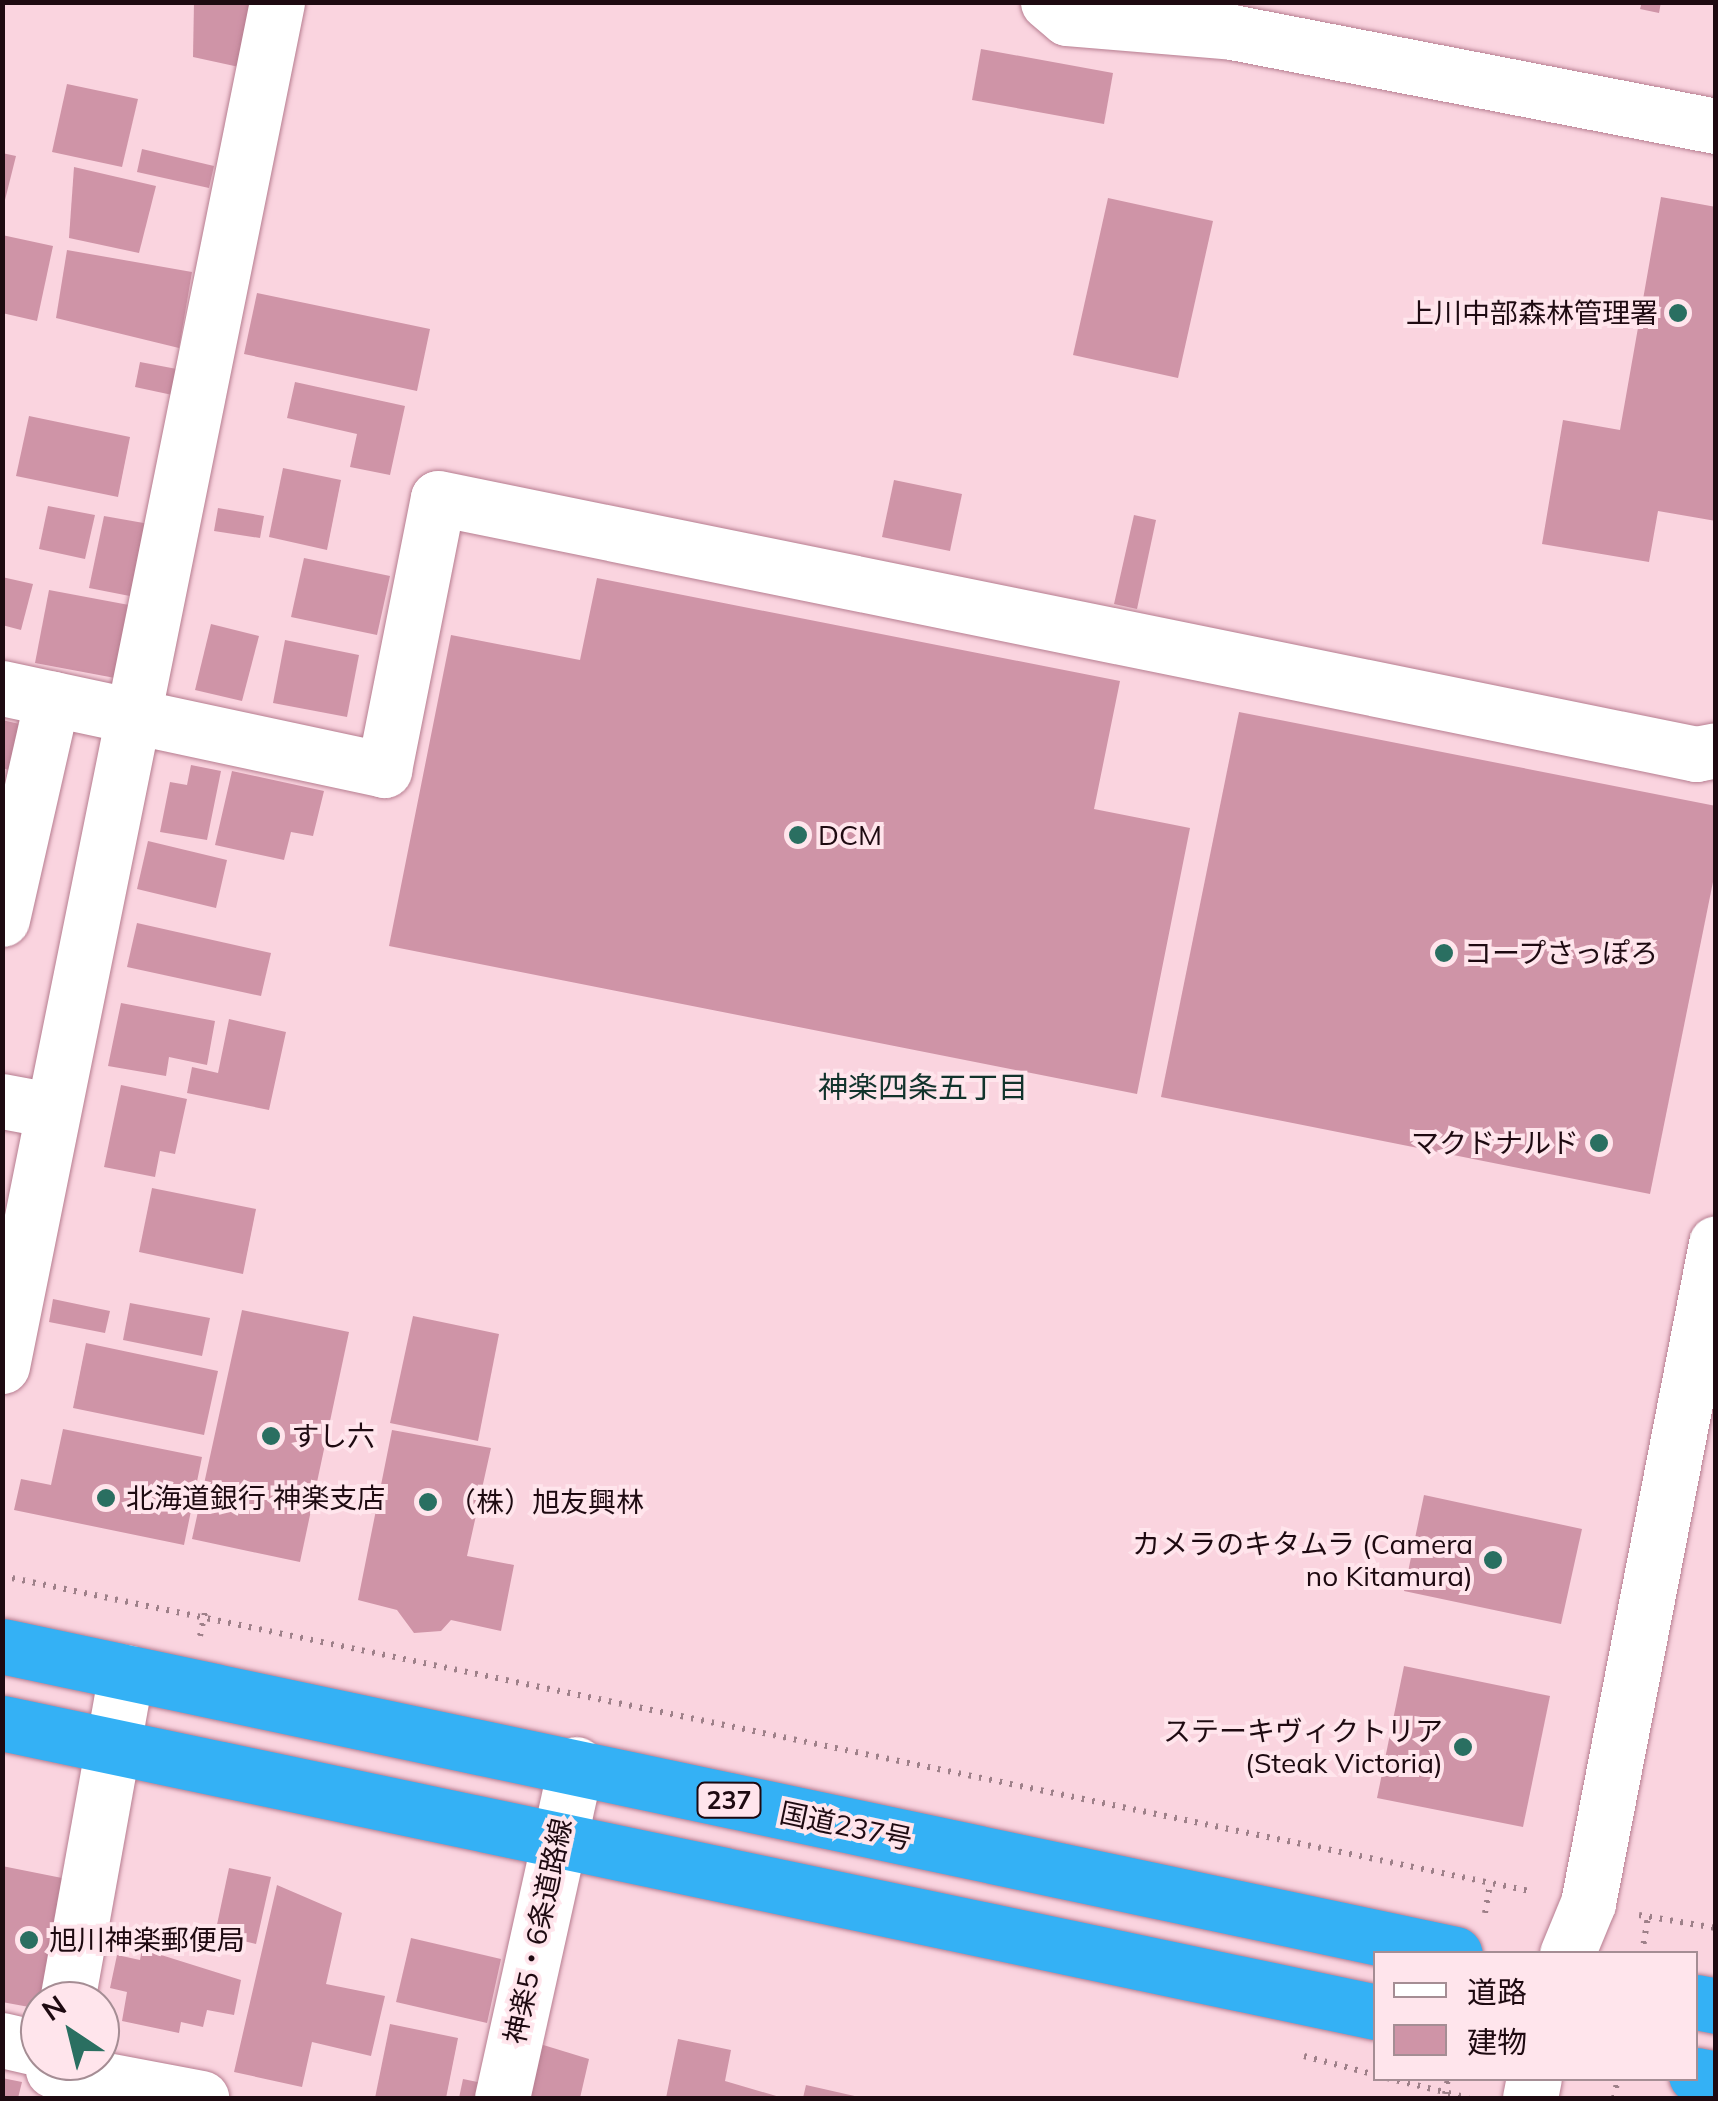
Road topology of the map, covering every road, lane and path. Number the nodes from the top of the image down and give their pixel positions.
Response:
1 (277, 2) edge
2 (1048, 2) edge
3 (1716, 126) edge
4 (27, 694) edge
5 (130, 717) junction
6 (1716, 750) edge
7 (2, 919) edge
8 (26, 1106) edge
9 (1716, 1243) edge
10 (2, 1366) edge
11 (2, 1576) edge
12 (2, 1646) edge
13 (126, 1672) junction
14 (2, 1722) edge
15 (116, 1750) junction
16 (576, 1764) junction
17 (556, 1837) junction
18 (1588, 1903) junction
19 (1648, 1917) junction
20 (1716, 1928) edge
21 (1441, 1951) edge
22 (1568, 1951) edge
23 (1642, 1951) edge
24 (71, 1981) edge
25 (1373, 2011) edge
26 (109, 2081) edge
27 (1398, 2081) edge
28 (1447, 2081) edge
29 (1445, 2094) junction
30 (201, 2098) edge
31 (502, 2098) edge
32 (1468, 2098) edge

1 - 5 street
2 - 3 street
4 - 5 street
4 - 7 street
5 - 6 street
5 - 8 street
8 - 10 street
9 - 18 street
11 - 18 path
12 - 13 highway, 国道237号 / 237
13 - 15 street
13 - 16 highway, 国道237号 / 237
14 - 15 highway
15 - 17 highway
15 - 24 street
16 - 17 street, 神楽5・6条道路線
16 - 21 highway, 国道237号 / 237
17 - 25 highway
17 - 31 street, 神楽5・6条道路線
18 - 19 path
18 - 22 street
19 - 20 path
19 - 23 path
26 - 30 street
27 - 29 path
28 - 29 path
29 - 32 path

